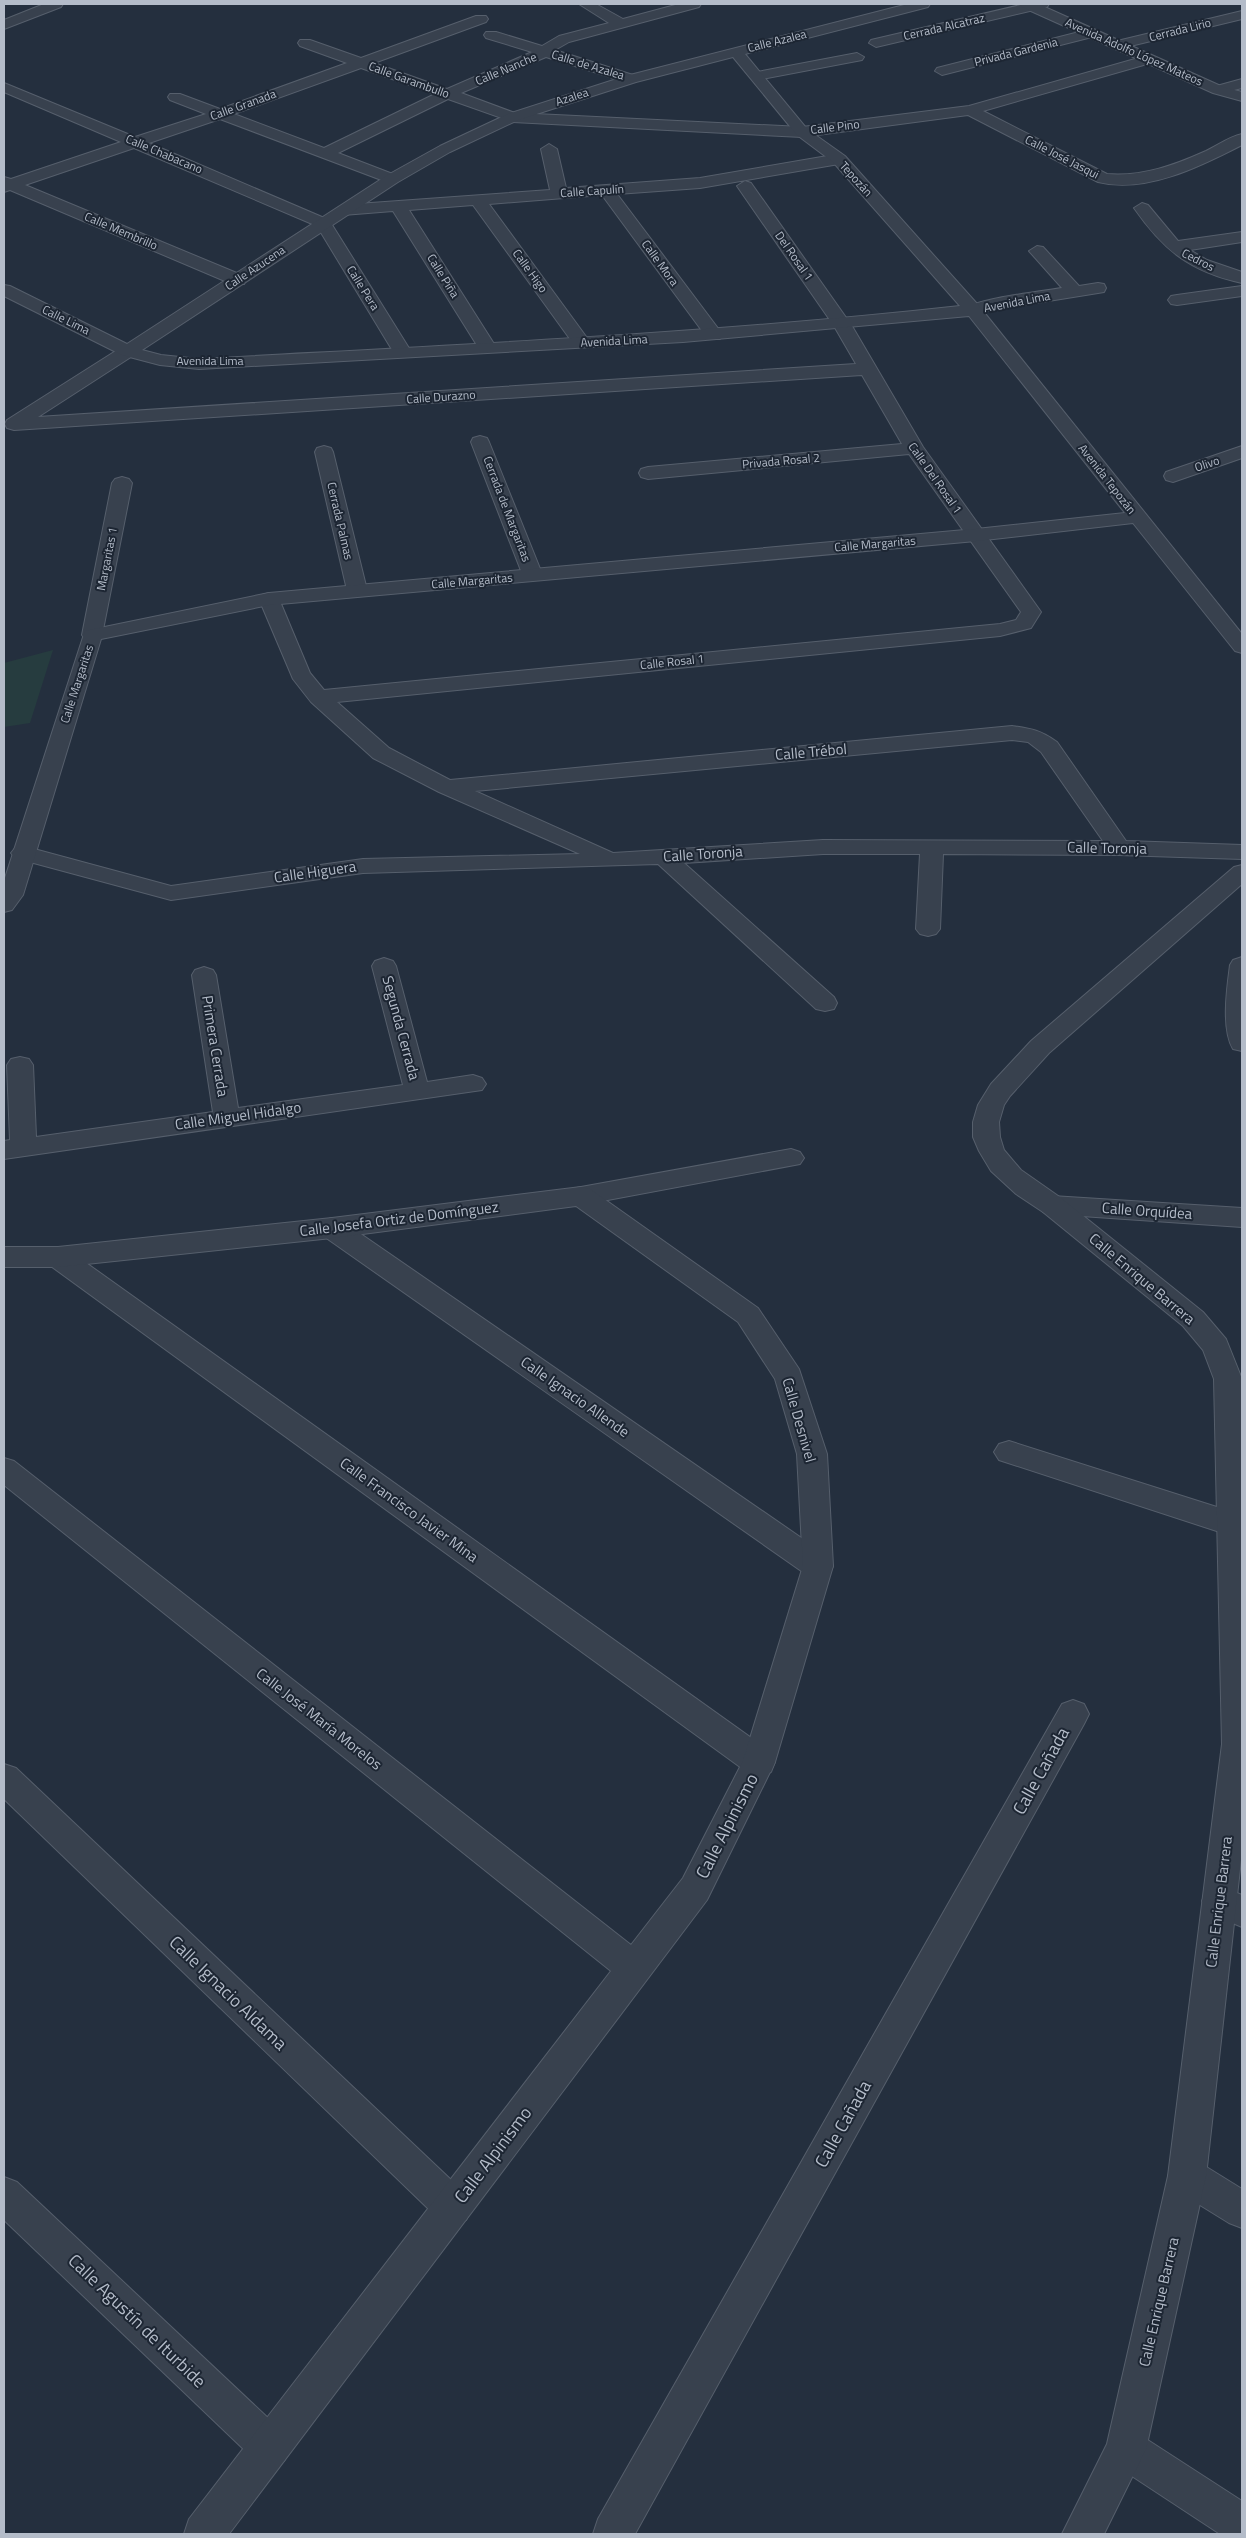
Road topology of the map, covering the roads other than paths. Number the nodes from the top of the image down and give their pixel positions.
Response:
1 (56, 4) edge
2 (586, 4) edge
3 (694, 4) edge
4 (923, 4) edge
5 (1034, 5) edge
6 (1242, 15) edge
7 (481, 19) dead end
8 (4, 24) edge
9 (622, 24) junction
10 (1091, 33) junction
11 (491, 35) dead end
12 (305, 43) dead end
13 (876, 43) dead end
14 (1118, 45) junction
15 (735, 51) junction
16 (545, 52) junction
17 (857, 57) dead end
18 (1149, 59) junction
19 (362, 63) junction
20 (942, 71) dead end
21 (757, 76) junction
22 (631, 79) junction
23 (1242, 83) edge
24 (4, 87) edge
25 (1218, 90) junction
26 (447, 94) junction
27 (175, 97) dead end
28 (1242, 97) edge
29 (970, 110) junction
30 (220, 114) junction
31 (513, 117) junction
32 (802, 132) junction
33 (1242, 139) edge
34 (136, 142) junction
35 (549, 149) dead end
36 (324, 154) junction
37 (839, 159) junction
38 (392, 179) junction
39 (6, 185) edge
40 (745, 186) dead end
41 (606, 190) junction
42 (559, 194) junction
43 (478, 200) junction
44 (398, 206) junction
45 (1142, 208) dead end
46 (343, 210) junction
47 (323, 223) junction
48 (1242, 237) edge
49 (1174, 247) junction
50 (1037, 251) dead end
51 (1242, 278) edge
52 (238, 280) junction
53 (1098, 288) dead end
54 (4, 290) edge
55 (1074, 291) junction
56 (1242, 291) edge
57 (1176, 300) dead end
58 (973, 310) junction
59 (842, 326) junction
60 (714, 335) junction
61 (581, 342) junction
62 (487, 347) junction
63 (128, 351) junction
64 (403, 353) junction
65 (867, 370) junction
66 (9, 427) edge
67 (480, 442) dead end
68 (914, 448) junction
69 (324, 452) dead end
70 (1242, 452) edge
71 (648, 473) dead end
72 (1173, 476) dead end
73 (122, 483) dead end
74 (1137, 517) junction
75 (976, 535) junction
76 (533, 576) junction
77 (356, 590) junction
78 (269, 599) junction
79 (1024, 624) joint
80 (92, 635) junction
81 (1242, 647) edge
82 (319, 697) junction
83 (447, 787) junction
84 (932, 847) junction
85 (1118, 848) junction
86 (24, 853) junction
87 (663, 856) junction
88 (612, 860) junction
89 (1242, 868) edge
90 (4, 905) edge
91 (928, 929) dead end
92 (1242, 965) edge
93 (384, 966) dead end
94 (204, 975) dead end
95 (825, 1002) dead end
96 (1242, 1043) edge
97 (20, 1065) dead end
98 (472, 1084) dead end
99 (417, 1090) junction
100 (227, 1117) junction
101 (13, 1149) edge
102 (791, 1158) dead end
103 (581, 1196) junction
104 (1052, 1205) junction
105 (1242, 1218) edge
106 (332, 1228) junction
107 (4, 1257) edge
108 (58, 1257) junction
109 (1009, 1452) dead end
110 (4, 1469) edge
111 (1232, 1524) junction
112 (818, 1566) junction
113 (1073, 1714) dead end
114 (1240, 1744) edge
115 (760, 1762) junction
116 (4, 1778) edge
117 (1231, 1907) edge
118 (635, 1969) junction
119 (1187, 2176) junction
120 (4, 2195) edge
121 (453, 2207) junction
122 (1242, 2210) edge
123 (270, 2447) junction
124 (1126, 2449) junction
125 (1242, 2525) edge
126 (204, 2534) edge
127 (613, 2534) edge
128 (1082, 2534) edge

1 - 8 street
2 - 9 street
3 - 9 street, Calle Nanche
4 - 15 street, Calle Azalea
5 - 10 street, Avenida Adolfo López Mateos
5 - 13 street, Cerrada Alcatraz
6 - 14 street, Cerrada Lirio
7 - 19 street, Calle Granada
9 - 16 street, Calle Nanche
10 - 14 street, Avenida Adolfo López Mateos
10 - 20 street, Privada Gardenia
11 - 16 street, Calle de Azalea
12 - 19 street, Calle Garambullo
14 - 18 street, Avenida Adolfo López Mateos
15 - 21 street, Tepozán
15 - 22 street, Calle Azalea
16 - 22 street, Calle de Azalea
16 - 26 street, Calle Nanche
17 - 21 street
18 - 25 street, Avenida Adolfo López Mateos
18 - 29 street, Calle Pino
19 - 26 street, Calle Garambullo
19 - 30 street, Calle Granada
21 - 32 street, Tepozán
22 - 31 street, Azalea
23 - 25 street
24 - 34 street, Calle Chabacano
25 - 28 street, Avenida Adolfo López Mateos
26 - 31 street, Calle Garambullo
26 - 36 street, Calle Nanche
27 - 30 street
29 - 32 street, Calle Pino
29 - 33 street, Calle José Jasqui
30 - 34 street, Calle Granada
30 - 36 street
31 - 32 street, Calle Pino
31 - 38 street, Calle Azucena
32 - 37 street, Tepozán
34 - 39 street, Calle Granada
34 - 47 street, Calle Chabacano
35 - 42 street
36 - 38 street
37 - 41 street, Calle Capulín
37 - 58 street, Tepozán
38 - 46 street, Calle Azucena
39 - 52 street, Calle Membrillo
40 - 59 street, Del Rosal 1
41 - 42 street, Calle Capulín
41 - 60 street, Calle Mora
42 - 43 street, Calle Capulín
43 - 44 street, Calle Capulín
43 - 61 street, Calle Higo
44 - 46 street, Calle Capulín
44 - 62 street, Calle Piña
45 - 49 street, Cedros
46 - 47 street, Calle Azucena
47 - 52 street, Calle Azucena
47 - 64 street, Calle Pera
48 - 49 street
49 - 51 street, Cedros
50 - 55 street
52 - 63 street, Calle Azucena
53 - 55 street, Avenida Lima
54 - 63 street, Calle Lima
55 - 58 street, Avenida Lima
56 - 57 street
58 - 59 street, Avenida Lima
58 - 74 street, Avenida Tepozán
59 - 60 street, Avenida Lima
59 - 65 street, Calle Del Rosal 1
60 - 61 street, Avenida Lima
61 - 62 street, Avenida Lima
62 - 64 street, Avenida Lima
63 - 64 street, Avenida Lima
63 - 66 street, Calle Azucena
65 - 66 street, Calle Durazno
65 - 68 street, Calle Del Rosal 1
67 - 76 street, Cerrada de Margaritas
68 - 71 street, Privada Rosal 2
68 - 75 street, Calle Del Rosal 1
69 - 77 street, Cerrada Palmas
70 - 72 street, Olivo
73 - 80 street, Margaritas 1
74 - 75 street, Calle Margaritas
74 - 81 street, Avenida Tepozán
75 - 76 street, Calle Margaritas
75 - 79 street, Calle Del Rosal 1
76 - 77 street, Calle Margaritas
77 - 78 street, Calle Margaritas
78 - 80 street, Calle Margaritas
78 - 82 street, Calle Toronja
79 - 82 street, Calle Rosal 1
80 - 86 street, Calle Margaritas
82 - 83 street, Calle Toronja
83 - 85 street, Calle Trébol
83 - 88 street, Calle Toronja
84 - 85 street, Calle Toronja
84 - 87 street, Calle Toronja
84 - 91 street
85 - 89 street, Calle Toronja
86 - 88 street, Calle Higuera
86 - 90 street, Calle Margaritas
87 - 88 street, Calle Toronja
87 - 95 street
89 - 104 street, Calle Enrique Barrera
92 - 96 street
93 - 99 street, Segunda Cerrada
94 - 100 street, Primera Cerrada
97 - 101 street
98 - 99 street, Calle Miguel Hidalgo
99 - 100 street, Calle Miguel Hidalgo
100 - 101 street, Calle Miguel Hidalgo
102 - 103 street, Calle Josefa Ortiz de Domínguez
103 - 106 street, Calle Josefa Ortiz de Domínguez
103 - 112 street, Calle Desnivel
104 - 105 street, Calle Orquídea
104 - 111 street, Calle Enrique Barrera
106 - 108 street, Calle Josefa Ortiz de Domínguez
106 - 112 street, Calle Ignacio Allende
107 - 108 street, Calle Josefa Ortiz de Domínguez
108 - 115 street, Calle Francisco Javier Mina
109 - 111 street
110 - 118 street, Calle José María Morelos
111 - 114 street, Calle Enrique Barrera
112 - 115 street, Calle Desnivel
113 - 127 street, Calle Cañada
114 - 117 street, Calle Enrique Barrera
115 - 118 street, Calle Alpinismo
116 - 121 street, Calle Ignacio Aldama
117 - 119 street, Calle Enrique Barrera
118 - 121 street, Calle Alpinismo
119 - 122 street
119 - 124 street, Calle Enrique Barrera
120 - 123 street, Calle Agustín de Iturbide
121 - 123 street, Calle Alpinismo
123 - 126 street, Calle Alpinismo
124 - 125 street
124 - 128 street, Calle Enrique Barrera

